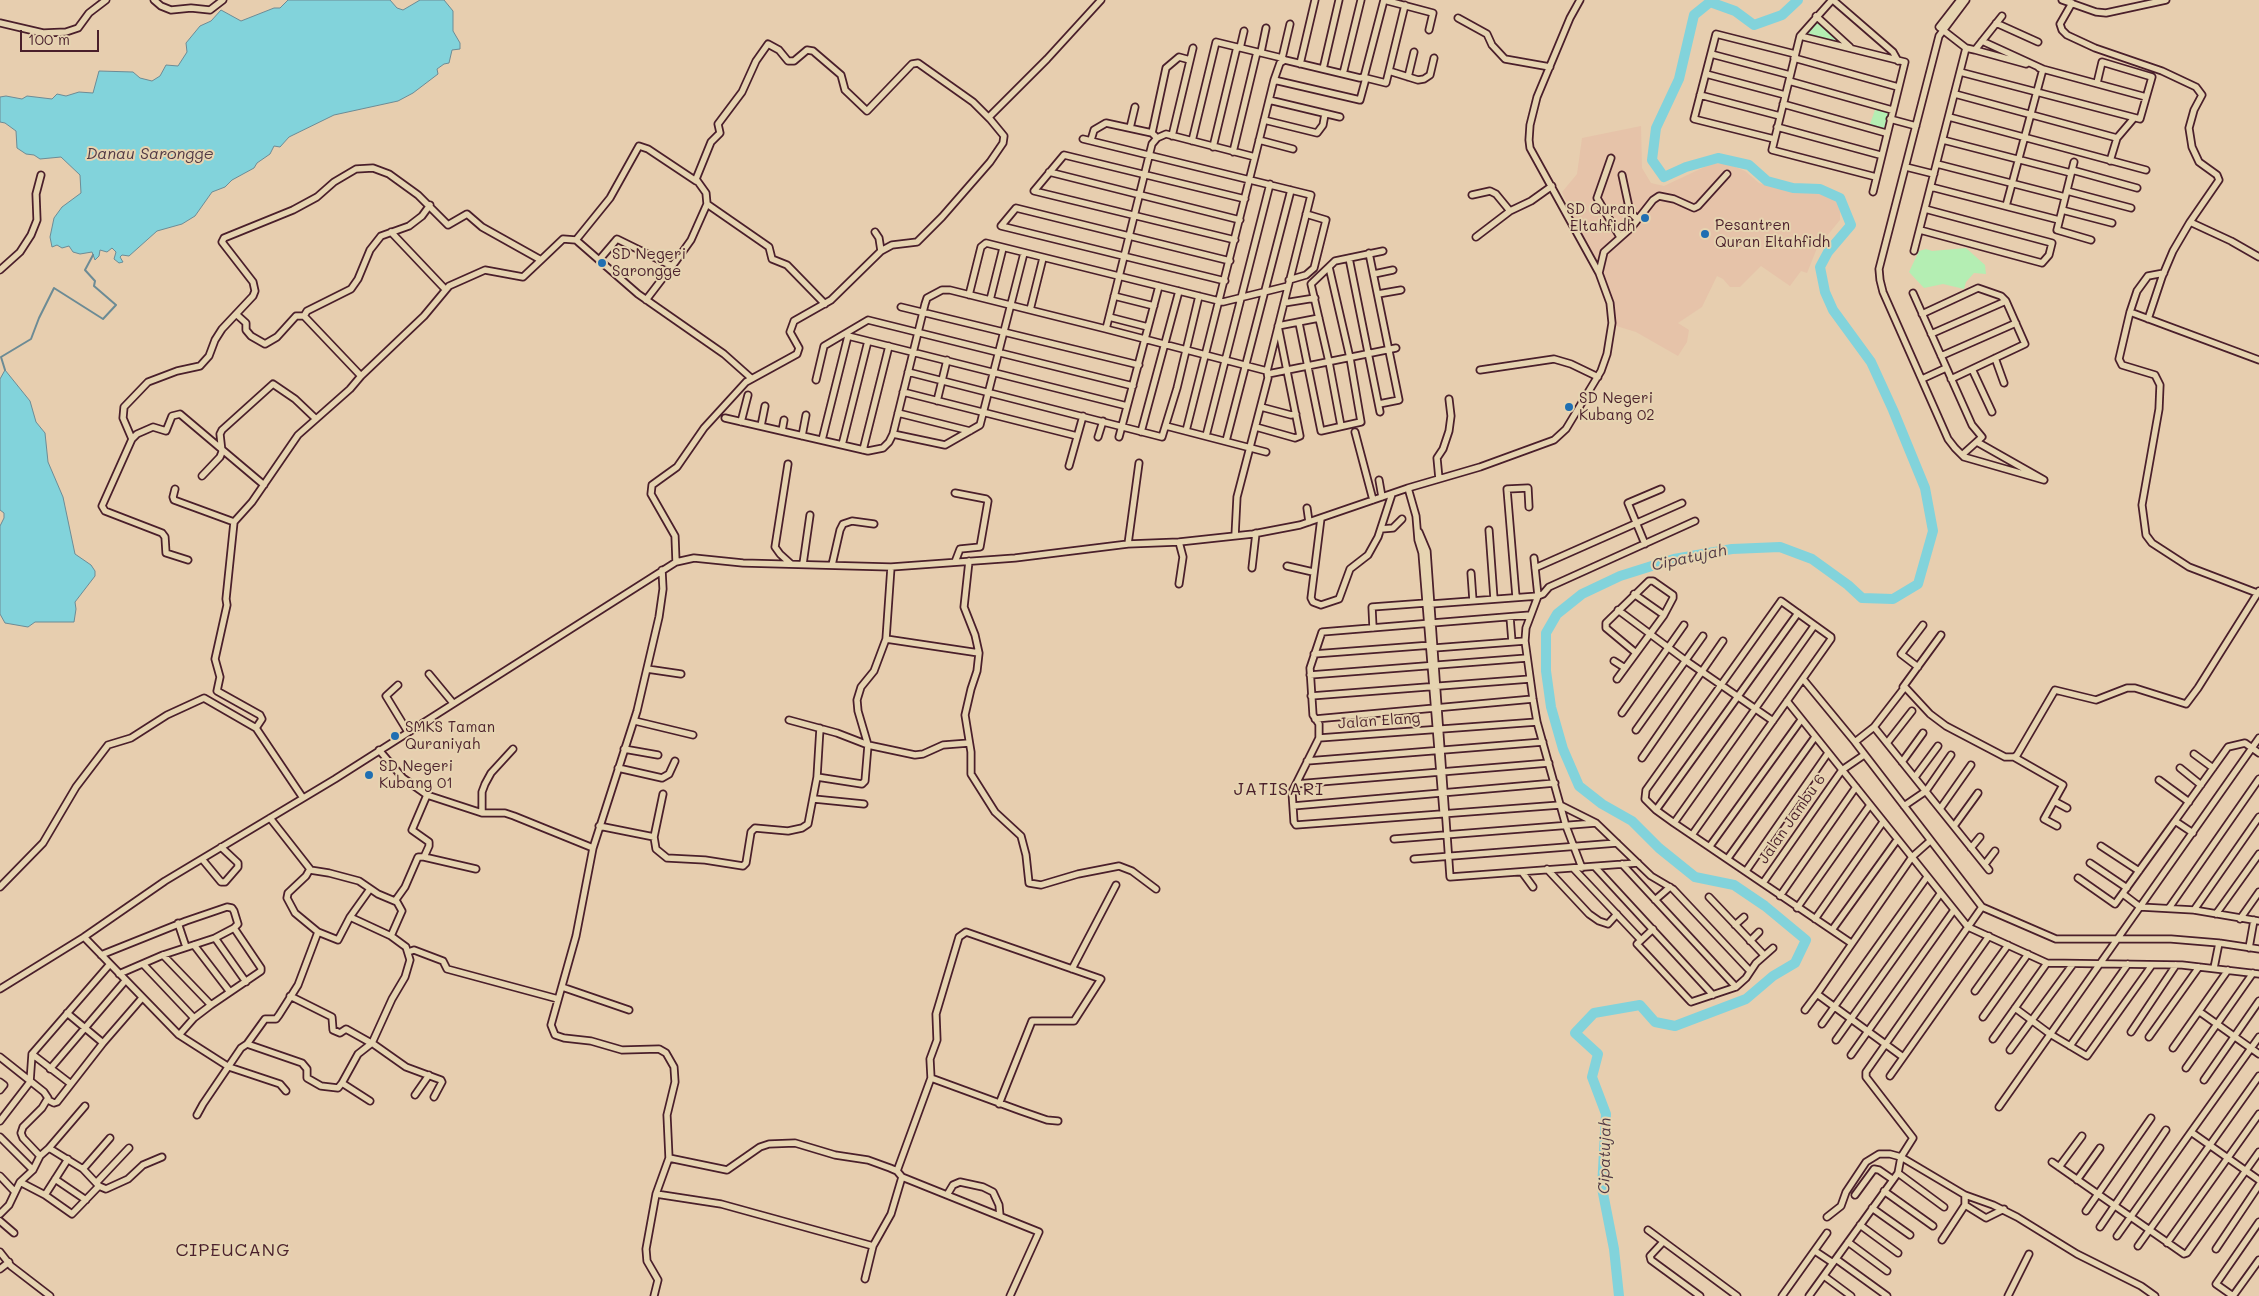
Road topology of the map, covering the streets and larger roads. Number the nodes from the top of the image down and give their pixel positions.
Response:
1 (106, 0) edge
2 (154, 0) edge
3 (223, 0) edge
4 (1101, 0) edge
5 (1315, 0) edge
6 (1339, 0) edge
7 (1361, 0) edge
8 (1580, 0) edge
9 (1833, 0) edge
10 (1960, 0) edge
11 (1966, 0) edge
12 (2062, 0) edge
13 (2166, 0) edge
14 (2072, 3) junction
15 (1405, 5) junction
16 (1816, 16) junction
17 (2002, 16) dead end
18 (1458, 18) dead end
19 (0, 23) edge
20 (1996, 23) junction
21 (1290, 24) dead end
22 (1266, 28) dead end
23 (1429, 30) dead end
24 (1943, 30) junction
25 (1244, 31) dead end
26 (1222, 34) dead end
27 (1800, 36) junction
28 (1982, 41) junction
29 (2038, 42) dead end
30 (1220, 43) junction
31 (1239, 47) junction
32 (1193, 48) dead end
33 (1966, 48) junction
34 (1852, 49) junction
35 (1975, 50) junction
36 (1259, 52) junction
37 (1414, 52) dead end
38 (1711, 54) junction
39 (1795, 56) junction
40 (1434, 58) dead end
41 (1284, 59) junction
42 (1190, 60) junction
43 (1901, 62) junction
44 (1300, 64) junction
45 (1550, 66) junction
46 (1323, 69) junction
47 (2043, 69) junction
48 (1389, 71) junction
49 (1960, 72) junction
50 (1344, 74) junction
51 (1706, 74) junction
52 (1365, 77) junction
53 (1408, 77) junction
54 (1789, 78) junction
55 (1274, 80) junction
56 (2096, 83) junction
57 (1898, 86) junction
58 (2036, 92) junction
59 (1954, 94) junction
60 (1700, 95) junction
61 (1785, 95) junction
62 (2146, 97) junction
63 (1269, 100) junction
64 (1783, 104) junction
65 (1135, 107) dead end
66 (1892, 110) junction
67 (1325, 114) junction
68 (2031, 115) junction
69 (1780, 116) junction
70 (989, 117) junction
71 (1340, 117) dead end
72 (1949, 117) junction
73 (2134, 118) junction
74 (1890, 119) junction
75 (1264, 120) junction
76 (1916, 126) junction
77 (1777, 127) junction
78 (1130, 128) junction
79 (1886, 133) junction
80 (1154, 135) junction
81 (1172, 136) junction
82 (2023, 137) junction
83 (2116, 138) junction
84 (1083, 139) dead end
85 (1091, 140) junction
86 (1259, 140) junction
87 (1774, 140) junction
88 (1943, 140) junction
89 (1192, 141) junction
90 (1213, 147) junction
91 (1293, 149) dead end
92 (1233, 152) junction
93 (1150, 155) junction
94 (1880, 155) junction
95 (1255, 157) junction
96 (1611, 158) dead end
97 (2017, 160) junction
98 (2110, 160) junction
99 (2074, 162) dead end
100 (1937, 164) junction
101 (1906, 167) junction
102 (2146, 170) dead end
103 (1049, 172) junction
104 (2072, 172) junction
105 (1727, 174) dead end
106 (1934, 174) junction
107 (41, 175) dead end
108 (1145, 175) junction
109 (1622, 175) dead end
110 (1876, 178) junction
111 (1250, 179) junction
112 (696, 181) junction
113 (2011, 183) junction
114 (1270, 184) junction
115 (1552, 186) junction
116 (1931, 187) junction
117 (2137, 188) dead end
118 (1291, 190) junction
119 (1873, 192) dead end
120 (2066, 194) junction
121 (1140, 195) junction
122 (1472, 195) dead end
123 (1245, 199) junction
124 (707, 204) junction
125 (430, 205) junction
126 (2006, 206) junction
127 (2131, 208) dead end
128 (1925, 209) junction
129 (1510, 210) junction
130 (2062, 210) junction
131 (1306, 214) junction
132 (1136, 216) junction
133 (1637, 219) junction
134 (1240, 220) junction
135 (2060, 220) junction
136 (2190, 222) junction
137 (2112, 223) dead end
138 (1920, 230) junction
139 (391, 232) junction
140 (875, 232) dead end
141 (1131, 236) junction
142 (1476, 236) dead end
143 (1620, 237) junction
144 (576, 240) junction
145 (1235, 240) junction
146 (2091, 240) dead end
147 (1003, 248) junction
148 (881, 250) junction
149 (1383, 251) dead end
150 (1914, 251) dead end
151 (1024, 253) junction
152 (1369, 254) junction
153 (1125, 256) junction
154 (2259, 257) edge
155 (1043, 258) junction
156 (1349, 258) junction
157 (600, 259) junction
158 (541, 260) junction
159 (1230, 261) junction
160 (672, 266) junction
161 (1329, 267) junction
162 (0, 270) edge
163 (1393, 270) dead end
164 (1599, 273) junction
165 (2164, 273) junction
166 (1374, 274) junction
167 (1120, 276) junction
168 (1225, 281) junction
169 (1288, 283) junction
170 (1159, 286) junction
171 (445, 289) junction
172 (1401, 290) dead end
173 (1179, 291) junction
174 (1264, 292) junction
175 (1913, 293) dead end
176 (1378, 294) junction
177 (969, 295) junction
178 (1114, 296) junction
179 (1199, 296) junction
180 (1242, 298) junction
181 (1314, 298) junction
182 (646, 300) junction
183 (990, 300) junction
184 (2006, 301) junction
185 (1220, 302) junction
186 (1284, 303) junction
187 (825, 304) junction
188 (1010, 305) junction
189 (1154, 306) junction
190 (900, 307) dead end
191 (1030, 310) junction
192 (923, 312) junction
193 (2130, 312) junction
194 (236, 314) junction
195 (1922, 314) junction
196 (304, 316) junction
197 (1109, 317) junction
198 (1319, 318) junction
199 (2148, 319) junction
200 (1298, 323) junction
201 (2016, 323) junction
202 (1278, 326) junction
203 (1148, 327) junction
204 (1106, 329) junction
205 (918, 332) junction
206 (1003, 332) junction
207 (1931, 334) junction
208 (1146, 339) junction
209 (868, 341) junction
210 (1166, 344) junction
211 (889, 346) junction
212 (1393, 348) junction
213 (1186, 349) junction
214 (913, 352) junction
215 (998, 352) junction
216 (1369, 353) junction
217 (1207, 354) junction
218 (1941, 356) junction
219 (1350, 358) junction
220 (1994, 358) junction
221 (1226, 359) junction
222 (947, 360) junction
223 (2259, 360) edge
224 (1329, 362) junction
225 (1247, 364) junction
226 (1139, 365) junction
227 (1308, 366) junction
228 (1946, 368) junction
229 (1972, 369) junction
230 (1287, 370) junction
231 (1480, 370) dead end
232 (908, 372) junction
233 (993, 372) junction
234 (1268, 372) junction
235 (361, 376) junction
236 (1598, 377) junction
237 (751, 378) junction
238 (1922, 378) junction
239 (1951, 379) junction
240 (816, 380) dead end
241 (942, 380) junction
242 (2004, 383) dead end
243 (1133, 386) junction
244 (903, 392) junction
245 (988, 392) junction
246 (748, 395) dead end
247 (1449, 399) dead end
248 (937, 401) junction
249 (1379, 404) junction
250 (765, 406) dead end
251 (1128, 406) junction
252 (1261, 407) junction
253 (983, 412) junction
254 (1380, 412) dead end
255 (1992, 412) dead end
256 (898, 413) junction
257 (1296, 414) junction
258 (806, 415) dead end
259 (1083, 416) junction
260 (725, 418) dead end
261 (316, 419) junction
262 (784, 420) dead end
263 (1102, 421) junction
264 (741, 422) junction
265 (761, 426) junction
266 (1122, 426) junction
267 (1166, 426) junction
268 (1256, 426) junction
269 (1341, 426) junction
270 (782, 431) junction
271 (970, 431) junction
272 (1186, 431) junction
273 (1141, 432) junction
274 (1355, 432) dead end
275 (893, 434) junction
276 (802, 436) junction
277 (1077, 436) junction
278 (1206, 436) junction
279 (1098, 437) dead end
280 (1119, 437) dead end
281 (132, 439) junction
282 (822, 440) junction
283 (1226, 441) junction
284 (1977, 442) junction
285 (842, 445) junction
286 (1250, 448) junction
287 (222, 450) junction
288 (863, 450) junction
289 (1991, 450) junction
290 (1266, 452) dead end
291 (1962, 455) junction
292 (1139, 463) dead end
293 (788, 464) dead end
294 (1069, 466) dead end
295 (2002, 468) junction
296 (202, 476) dead end
297 (1439, 479) junction
298 (1379, 480) dead end
299 (264, 485) junction
300 (175, 488) dead end
301 (1408, 488) junction
302 (1661, 489) dead end
303 (955, 493) dead end
304 (1392, 494) junction
305 (1382, 497) junction
306 (1374, 500) junction
307 (1682, 503) dead end
308 (1529, 506) dead end
309 (1307, 508) dead end
310 (810, 515) dead end
311 (1321, 518) junction
312 (1402, 519) dead end
313 (1695, 521) dead end
314 (234, 522) junction
315 (1309, 522) junction
316 (1636, 523) junction
317 (874, 524) dead end
318 (1381, 529) junction
319 (1489, 530) dead end
320 (1256, 533) junction
321 (1236, 536) junction
322 (1179, 542) junction
323 (1128, 544) junction
324 (1645, 544) junction
325 (1534, 558) dead end
326 (188, 560) dead end
327 (969, 561) junction
328 (676, 562) junction
329 (955, 562) junction
330 (791, 564) junction
331 (803, 564) junction
332 (832, 565) junction
333 (1286, 566) dead end
334 (891, 567) junction
335 (1252, 568) dead end
336 (1535, 568) junction
337 (662, 570) junction
338 (1313, 572) junction
339 (1471, 574) dead end
340 (1179, 584) dead end
341 (2258, 592) edge
342 (1634, 594) junction
343 (1538, 596) junction
344 (1516, 597) junction
345 (1494, 599) junction
346 (1473, 600) junction
347 (1429, 603) junction
348 (1618, 610) junction
349 (1798, 613) junction
350 (1530, 615) junction
351 (1664, 615) junction
352 (1510, 617) junction
353 (1430, 623) junction
354 (1684, 625) dead end
355 (1923, 625) dead end
356 (1814, 626) junction
357 (1374, 628) junction
358 (1650, 634) junction
359 (1941, 635) dead end
360 (1703, 636) dead end
361 (886, 640) junction
362 (1525, 641) junction
363 (1723, 641) dead end
364 (1512, 642) junction
365 (1433, 646) junction
366 (1668, 647) junction
367 (979, 653) junction
368 (1636, 653) junction
369 (1314, 654) junction
370 (1527, 658) junction
371 (1685, 660) junction
372 (1614, 661) dead end
373 (1434, 665) junction
374 (1918, 666) junction
375 (1625, 668) junction
376 (647, 669) junction
377 (1701, 671) junction
378 (429, 674) dead end
379 (681, 674) dead end
380 (1310, 675) junction
381 (1530, 679) junction
382 (1802, 679) junction
383 (1617, 680) dead end
384 (1720, 684) junction
385 (398, 685) dead end
386 (1435, 686) junction
387 (1903, 687) junction
388 (1311, 696) junction
389 (1737, 696) junction
390 (1533, 699) junction
391 (1787, 701) junction
392 (453, 703) junction
393 (1437, 708) junction
394 (1756, 709) junction
395 (1912, 711) dead end
396 (1622, 713) dead end
397 (1315, 719) junction
398 (635, 720) junction
399 (788, 720) dead end
400 (1802, 720) junction
401 (1773, 721) junction
402 (1537, 722) junction
403 (1874, 727) junction
404 (256, 728) junction
405 (820, 728) junction
406 (1438, 729) junction
407 (1636, 730) dead end
408 (408, 732) junction
409 (1924, 733) dead end
410 (693, 735) dead end
411 (1815, 737) junction
412 (1319, 738) junction
413 (2259, 738) edge
414 (1543, 742) junction
415 (1855, 742) junction
416 (969, 743) junction
417 (1887, 743) junction
418 (868, 745) junction
419 (1938, 746) dead end
420 (2253, 748) junction
421 (513, 749) dead end
422 (624, 749) junction
423 (379, 750) junction
424 (1440, 750) junction
425 (1828, 753) junction
426 (2259, 753) edge
427 (2194, 754) dead end
428 (658, 755) dead end
429 (1864, 755) junction
430 (1950, 755) dead end
431 (2014, 757) junction
432 (1642, 758) dead end
433 (675, 761) dead end
434 (1307, 761) junction
435 (1902, 762) junction
436 (1549, 764) junction
437 (1971, 765) dead end
438 (618, 768) junction
439 (2180, 768) dead end
440 (2213, 768) junction
441 (1842, 770) junction
442 (1442, 771) junction
443 (818, 777) junction
444 (1915, 777) junction
445 (2259, 779) edge
446 (2158, 780) dead end
447 (1554, 783) junction
448 (1296, 784) junction
449 (2201, 785) junction
450 (1856, 787) junction
451 (1926, 791) junction
452 (1443, 793) junction
453 (1978, 793) dead end
454 (663, 794) dead end
455 (427, 795) junction
456 (304, 798) junction
457 (814, 799) junction
458 (2054, 801) junction
459 (2189, 802) junction
460 (864, 804) dead end
461 (1560, 804) junction
462 (1870, 804) junction
463 (1292, 806) junction
464 (1904, 806) junction
465 (2067, 808) dead end
466 (1940, 809) junction
467 (1656, 810) junction
468 (482, 813) junction
469 (1445, 814) junction
470 (2259, 817) edge
471 (270, 818) junction
472 (2175, 821) junction
473 (1883, 822) junction
474 (1596, 824) junction
475 (1674, 824) junction
476 (599, 826) junction
477 (1566, 826) junction
478 (1954, 826) junction
479 (2057, 826) dead end
480 (2193, 833) junction
481 (1447, 835) junction
482 (1692, 835) junction
483 (654, 837) junction
484 (1980, 837) dead end
485 (1394, 839) dead end
486 (1897, 840) junction
487 (1930, 841) junction
488 (1618, 844) junction
489 (1710, 846) junction
490 (2102, 846) dead end
491 (220, 847) junction
492 (1574, 847) junction
493 (593, 848) junction
494 (1971, 848) junction
495 (1995, 851) dead end
496 (2259, 854) edge
497 (1448, 856) junction
498 (424, 857) junction
499 (1728, 858) junction
500 (1912, 858) junction
501 (202, 859) junction
502 (1414, 859) dead end
503 (1638, 863) junction
504 (2090, 863) dead end
505 (1622, 864) junction
506 (1595, 867) junction
507 (1582, 868) junction
508 (476, 869) dead end
509 (1547, 869) junction
510 (1574, 869) junction
511 (310, 870) junction
512 (1746, 871) junction
513 (2139, 871) junction
514 (1522, 872) junction
515 (1927, 876) junction
516 (2078, 878) dead end
517 (1763, 883) junction
518 (1116, 885) dead end
519 (0, 887) edge
520 (1533, 887) dead end
521 (1670, 887) junction
522 (370, 889) junction
523 (1156, 889) dead end
524 (2125, 891) junction
525 (2259, 892) edge
526 (1940, 894) junction
527 (1780, 896) junction
528 (1709, 897) dead end
529 (1655, 900) junction
530 (395, 901) junction
531 (1982, 907) junction
532 (2140, 907) junction
533 (1797, 908) junction
534 (2169, 908) junction
535 (1954, 910) junction
536 (2194, 910) junction
537 (1617, 914) junction
538 (2216, 914) junction
539 (350, 917) junction
540 (1744, 917) dead end
541 (1815, 919) junction
542 (2240, 919) junction
543 (2256, 921) edge
544 (178, 924) junction
545 (1736, 925) junction
546 (1968, 927) junction
547 (234, 928) junction
548 (1653, 929) junction
549 (1832, 930) junction
550 (318, 932) junction
551 (1758, 932) dead end
552 (391, 936) junction
553 (1989, 936) junction
554 (84, 937) junction
555 (214, 938) junction
556 (2118, 938) junction
557 (1641, 940) junction
558 (1750, 941) junction
559 (1851, 943) junction
560 (2220, 943) junction
561 (194, 945) junction
562 (2008, 945) junction
563 (186, 947) junction
564 (1773, 948) dead end
565 (2249, 948) junction
566 (2259, 949) edge
567 (408, 952) junction
568 (2028, 954) junction
569 (101, 955) junction
570 (163, 955) junction
571 (1764, 955) junction
572 (2047, 963) junction
573 (2100, 963) junction
574 (110, 964) junction
575 (142, 964) junction
576 (2073, 964) junction
577 (2128, 964) junction
578 (2152, 965) junction
579 (2176, 965) junction
580 (2199, 967) junction
581 (2214, 968) junction
582 (1072, 969) junction
583 (2228, 970) junction
584 (1750, 971) junction
585 (119, 974) junction
586 (2256, 974) edge
587 (125, 982) junction
588 (246, 982) junction
589 (562, 987) junction
590 (1736, 987) junction
591 (0, 989) edge
592 (230, 992) junction
593 (1975, 992) dead end
594 (1817, 994) junction
595 (1713, 995) junction
596 (290, 996) junction
597 (142, 998) junction
598 (558, 999) junction
599 (2259, 1002) edge
600 (211, 1005) junction
601 (1835, 1007) junction
602 (2015, 1008) junction
603 (629, 1010) dead end
604 (1805, 1010) dead end
605 (2200, 1012) junction
606 (67, 1013) junction
607 (1983, 1017) dead end
608 (194, 1018) junction
609 (1851, 1019) junction
610 (2032, 1021) junction
611 (1822, 1024) dead end
612 (2217, 1025) junction
613 (85, 1029) junction
614 (1868, 1032) junction
615 (2131, 1032) dead end
616 (2050, 1034) junction
617 (179, 1035) junction
618 (2234, 1036) junction
619 (2259, 1036) edge
620 (2149, 1038) dead end
621 (1993, 1039) dead end
622 (1836, 1040) dead end
623 (103, 1043) junction
624 (372, 1043) junction
625 (247, 1044) junction
626 (1884, 1044) junction
627 (2070, 1046) junction
628 (2173, 1048) dead end
629 (2250, 1048) junction
630 (2010, 1050) dead end
631 (32, 1054) junction
632 (2259, 1054) edge
633 (1851, 1055) dead end
634 (1903, 1057) junction
635 (0, 1058) edge
636 (228, 1067) junction
637 (2186, 1068) dead end
638 (50, 1069) junction
639 (429, 1075) junction
640 (1890, 1076) dead end
641 (2259, 1076) edge
642 (931, 1078) junction
643 (2204, 1080) dead end
644 (0, 1082) edge
645 (30, 1082) junction
646 (71, 1084) junction
647 (342, 1084) junction
648 (0, 1090) edge
649 (286, 1091) dead end
650 (415, 1095) dead end
651 (434, 1097) dead end
652 (48, 1100) junction
653 (370, 1101) dead end
654 (999, 1104) junction
655 (85, 1106) dead end
656 (1999, 1107) dead end
657 (2259, 1114) edge
658 (197, 1115) dead end
659 (2151, 1118) dead end
660 (0, 1121) edge
661 (1058, 1121) dead end
662 (2166, 1130) dead end
663 (2191, 1132) junction
664 (2082, 1136) dead end
665 (0, 1137) edge
666 (110, 1138) dead end
667 (2209, 1145) junction
668 (49, 1148) junction
669 (129, 1148) dead end
670 (2100, 1148) dead end
671 (2259, 1152) edge
672 (40, 1156) junction
673 (162, 1157) dead end
674 (1900, 1157) junction
675 (2227, 1157) junction
676 (669, 1158) junction
677 (68, 1159) junction
678 (2052, 1162) dead end
679 (2059, 1167) junction
680 (33, 1170) junction
681 (83, 1170) junction
682 (2245, 1170) junction
683 (1898, 1173) junction
684 (899, 1174) junction
685 (0, 1176) edge
686 (55, 1179) junction
687 (1892, 1179) junction
688 (2077, 1180) junction
689 (2259, 1180) edge
690 (20, 1182) junction
691 (98, 1184) junction
692 (2259, 1185) edge
693 (1884, 1190) junction
694 (15, 1192) junction
695 (2097, 1193) junction
696 (656, 1194) junction
697 (45, 1195) junction
698 (947, 1195) junction
699 (1855, 1195) dead end
700 (1965, 1196) junction
701 (86, 1200) junction
702 (1965, 1205) junction
703 (2115, 1206) junction
704 (1944, 1207) dead end
705 (1872, 1208) junction
706 (2004, 1209) junction
707 (2086, 1211) dead end
708 (1, 1212) edge
709 (1000, 1216) junction
710 (1827, 1217) dead end
711 (2132, 1218) junction
712 (0, 1221) edge
713 (2259, 1222) edge
714 (1860, 1225) junction
715 (1933, 1226) dead end
716 (2100, 1227) dead end
717 (1648, 1230) dead end
718 (2150, 1231) junction
719 (14, 1233) dead end
720 (1828, 1233) dead end
721 (1910, 1235) dead end
722 (2118, 1236) dead end
723 (1942, 1240) dead end
724 (1663, 1242) junction
725 (1848, 1242) junction
726 (2167, 1243) junction
727 (873, 1246) junction
728 (2138, 1246) dead end
729 (2216, 1249) dead end
730 (1815, 1251) junction
731 (0, 1252) edge
732 (1898, 1253) dead end
733 (2029, 1254) dead end
734 (2259, 1260) edge
735 (1834, 1261) junction
736 (9, 1262) junction
737 (0, 1269) edge
738 (1887, 1271) dead end
739 (1824, 1276) junction
740 (865, 1279) dead end
741 (1729, 1294) edge
742 (1812, 1295) edge
743 (50, 1296) edge
744 (654, 1296) edge
745 (1010, 1296) edge
746 (1700, 1296) edge
747 (1737, 1296) edge
748 (1782, 1296) edge
749 (1851, 1296) edge
750 (1887, 1296) edge
751 (2008, 1296) edge
752 (2155, 1296) edge
753 (2233, 1296) edge

1 - 19 street
2 - 3 street
4 - 70 street
5 - 44 street
6 - 46 street
7 - 50 street
8 - 45 street
9 - 16 street
9 - 43 street
10 - 24 street
11 - 24 street
12 - 14 street
13 - 14 street
14 - 136 street
15 - 23 street
15 - 48 street
15 - 52 street
16 - 27 street
16 - 34 street
17 - 20 street
18 - 45 street
20 - 28 street
20 - 29 street
21 - 41 street
22 - 36 street
24 - 33 street
24 - 76 street
25 - 31 street
26 - 30 street
27 - 34 street
27 - 39 street
28 - 35 street
28 - 47 street
30 - 31 street
30 - 89 street
31 - 36 street
31 - 90 street
32 - 42 street
33 - 35 street
33 - 49 street
34 - 43 street
35 - 47 street
36 - 41 street
36 - 92 street
37 - 53 street
38 - 39 street
38 - 51 street
38 - 54 street
39 - 54 street
39 - 57 street
40 - 53 street
41 - 44 street
41 - 55 street
42 - 80 street
42 - 81 street
43 - 57 street
44 - 46 street
45 - 115 street
46 - 50 street
47 - 56 street
47 - 58 street
48 - 52 street
48 - 53 street
49 - 58 street
49 - 59 street
50 - 52 street
51 - 60 street
51 - 61 street
52 - 55 street
54 - 61 street
54 - 66 street
55 - 63 street
56 - 62 street
56 - 62 street
57 - 66 street
58 - 68 street
58 - 73 street
59 - 68 street
59 - 72 street
60 - 69 street
60 - 87 street
61 - 64 street
62 - 73 street
63 - 67 street
63 - 75 street
64 - 69 street
64 - 79 street
65 - 78 street
66 - 74 street
67 - 71 street
67 - 75 street
68 - 82 street
68 - 83 street
69 - 77 street
70 - 112 street
70 - 148 street
72 - 82 street
72 - 88 street
73 - 83 street
74 - 76 street
74 - 79 street
75 - 86 street
76 - 101 street
77 - 87 street
77 - 94 street
78 - 80 street
78 - 85 street
79 - 94 street
80 - 81 street
80 - 93 street
81 - 89 street
82 - 97 street
82 - 98 street
83 - 98 street
84 - 85 street
85 - 93 street
86 - 91 street
86 - 95 street
87 - 110 street
88 - 97 street
88 - 100 street
89 - 90 street
90 - 92 street
92 - 95 street
93 - 108 street
93 - 111 street
94 - 110 street
95 - 111 street
96 - 143 street
97 - 104 street
97 - 113 street
98 - 102 street
99 - 104 street
100 - 106 street
100 - 113 street
101 - 106 street
101 - 238 street
103 - 108 street
103 - 121 street
103 - 132 street
104 - 117 street
104 - 120 street
105 - 133 street
106 - 116 street
107 - 162 street
108 - 121 street
108 - 123 street
109 - 133 street
110 - 119 street
111 - 114 street
111 - 123 street
112 - 124 street
112 - 144 street
113 - 120 street
113 - 126 street
114 - 118 street
114 - 180 street
115 - 129 street
115 - 164 street
116 - 126 street
116 - 128 street
118 - 131 street
118 - 174 street
120 - 127 street
120 - 130 street
121 - 132 street
121 - 134 street
122 - 129 street
123 - 134 street
124 - 160 street
124 - 187 street
125 - 139 street
125 - 158 street
125 - 194 street
126 - 135 street
128 - 138 street
128 - 138 street
129 - 142 street
130 - 135 street
130 - 137 street
131 - 169 street
131 - 169 street
132 - 141 street
132 - 145 street
133 - 143 street
134 - 145 street
135 - 146 street
136 - 154 street
136 - 165 street
138 - 150 street
139 - 171 street
139 - 196 street
140 - 148 street
141 - 153 street
141 - 153 street
141 - 159 street
143 - 164 street
144 - 157 street
144 - 158 street
145 - 159 street
147 - 151 street
147 - 177 street
147 - 183 street
148 - 187 street
149 - 152 street
151 - 155 street
151 - 188 street
152 - 156 street
152 - 166 street
153 - 167 street
153 - 168 street
155 - 167 street
155 - 191 street
156 - 161 street
156 - 216 street
157 - 160 street
157 - 182 street
158 - 171 street
159 - 168 street
160 - 182 street
161 - 181 street
161 - 219 street
163 - 166 street
164 - 236 street
165 - 193 street
165 - 199 street
166 - 176 street
167 - 170 street
167 - 178 street
168 - 185 street
169 - 174 street
169 - 186 street
170 - 173 street
170 - 189 street
171 - 235 street
172 - 176 street
173 - 179 street
173 - 210 street
174 - 180 street
174 - 225 street
175 - 195 street
176 - 212 street
177 - 183 street
177 - 192 street
178 - 189 street
178 - 197 street
179 - 185 street
179 - 213 street
180 - 185 street
180 - 221 street
181 - 186 street
181 - 198 street
182 - 237 street
183 - 188 street
184 - 195 street
184 - 201 street
184 - 207 street
185 - 217 street
186 - 202 street
187 - 237 street
188 - 191 street
188 - 206 street
189 - 203 street
190 - 192 street
191 - 204 street
192 - 205 street
192 - 206 street
193 - 199 street
193 - 341 street
194 - 196 street
194 - 281 street
195 - 207 street
196 - 235 street
197 - 203 street
197 - 204 street
198 - 200 street
198 - 224 street
199 - 223 street
200 - 202 street
200 - 227 street
201 - 218 street
201 - 220 street
202 - 230 street
202 - 234 street
203 - 208 street
204 - 208 street
205 - 214 street
205 - 215 street
205 - 240 street
206 - 215 street
206 - 226 street
207 - 218 street
208 - 210 street
208 - 226 street
209 - 211 street
209 - 282 street
209 - 285 street
210 - 213 street
210 - 273 street
211 - 214 street
211 - 288 street
212 - 216 street
212 - 249 street
213 - 217 street
213 - 267 street
214 - 222 street
214 - 232 street
214 - 233 street
215 - 233 street
215 - 243 street
216 - 219 street
216 - 249 street
217 - 221 street
217 - 272 street
218 - 228 street
219 - 224 street
219 - 269 street
220 - 229 street
220 - 242 street
221 - 225 street
221 - 278 street
222 - 233 street
222 - 241 street
224 - 227 street
224 - 269 street
225 - 234 street
225 - 283 street
226 - 243 street
227 - 230 street
227 - 269 street
228 - 238 street
228 - 239 street
229 - 239 street
229 - 255 street
230 - 234 street
230 - 257 street
231 - 236 street
232 - 241 street
232 - 244 street
233 - 245 street
233 - 251 street
234 - 252 street
235 - 261 street
236 - 297 street
237 - 328 street
238 - 291 street
239 - 284 street
241 - 245 street
241 - 248 street
243 - 251 street
244 - 248 street
244 - 256 street
245 - 253 street
245 - 259 street
246 - 264 street
247 - 297 street
248 - 253 street
249 - 254 street
250 - 265 street
251 - 266 street
252 - 257 street
252 - 268 street
253 - 271 street
253 - 277 street
256 - 271 street
256 - 275 street
257 - 268 street
258 - 276 street
259 - 263 street
259 - 277 street
260 - 264 street
261 - 287 street
261 - 299 street
262 - 270 street
263 - 266 street
263 - 279 street
264 - 265 street
265 - 270 street
266 - 273 street
266 - 280 street
267 - 272 street
267 - 273 street
268 - 286 street
270 - 276 street
271 - 275 street
272 - 278 street
274 - 306 street
275 - 288 street
276 - 282 street
277 - 294 street
278 - 283 street
281 - 287 street
281 - 326 street
282 - 285 street
283 - 286 street
284 - 289 street
284 - 291 street
285 - 288 street
286 - 290 street
286 - 321 street
287 - 296 street
287 - 299 street
289 - 295 street
289 - 295 street
291 - 295 street
292 - 323 street
293 - 330 street
297 - 301 street
298 - 305 street
299 - 314 street
300 - 314 street
301 - 304 street
301 - 347 street
302 - 316 street
303 - 329 street
304 - 305 street
304 - 318 street
305 - 306 street
306 - 311 street
307 - 316 street
308 - 344 street
309 - 315 street
310 - 331 street
311 - 315 street
311 - 338 street
312 - 318 street
313 - 324 street
314 - 404 street
315 - 320 street
316 - 324 street
316 - 336 street
317 - 332 street
318 - 338 street
319 - 345 street
320 - 321 street
320 - 335 street
321 - 322 street
322 - 323 street
322 - 340 street
323 - 327 street
324 - 343 street
325 - 336 street
327 - 329 street
327 - 367 street
328 - 330 street
328 - 337 street
329 - 334 street
330 - 331 street
331 - 332 street
332 - 334 street
333 - 338 street
334 - 361 street
336 - 343 street
337 - 376 street
337 - 392 street
339 - 346 street
341 - 431 street
342 - 348 street
342 - 351 street
342 - 351 street
343 - 344 street
343 - 350 street
344 - 345 street
345 - 346 street
346 - 347 street
347 - 353 street
347 - 357 street
348 - 358 street
348 - 368 street
349 - 356 street
349 - 384 street
349 - 389 street
350 - 352 street
350 - 362 street
351 - 358 street
352 - 353 street
352 - 364 street
353 - 357 street
353 - 365 street
354 - 366 street
355 - 374 street
356 - 382 street
356 - 394 street
357 - 369 street
358 - 366 street
358 - 368 street
359 - 374 street
360 - 371 street
361 - 367 street
361 - 418 street
362 - 364 street
362 - 370 street
363 - 377 street
364 - 365 street
365 - 369 street
365 - 373 street
366 - 371 street
366 - 396 street
367 - 416 street
368 - 375 street
369 - 380 street
370 - 373 street
370 - 381 street
371 - 377 street
371 - 407 street
372 - 375 street
373 - 380 street
373 - 386 street
374 - 387 street
375 - 383 street
376 - 379 street
376 - 398 street
377 - 384 street
377 - 432 street
378 - 392 street
380 - 388 street
381 - 386 street
381 - 390 street
382 - 391 street
382 - 415 street
384 - 389 street
384 - 467 street
385 - 408 street
386 - 388 street
386 - 393 street
387 - 403 street
387 - 431 street
388 - 397 street
389 - 394 street
389 - 467 street
390 - 393 street
390 - 402 street
391 - 400 street
391 - 401 street
392 - 408 street
393 - 397 street
393 - 406 street
394 - 401 street
394 - 475 street
395 - 417 street
397 - 412 street
398 - 410 street
398 - 422 street
399 - 405 street
400 - 411 street
400 - 489 street
401 - 482 street
402 - 406 street, Jalan Elang
402 - 414 street
403 - 415 street
403 - 417 street
404 - 456 street
404 - 519 street
405 - 418 street
405 - 443 street
406 - 412 street, Jalan Elang
406 - 424 street
408 - 423 street
409 - 435 street
411 - 425 street
411 - 499 street
412 - 434 street
413 - 420 street
414 - 424 street
414 - 436 street
415 - 429 street
416 - 418 street
416 - 523 street
417 - 435 street
418 - 443 street
419 - 444 street
420 - 426 street
420 - 440 street
420 - 480 street
421 - 468 street
422 - 428 street
422 - 438 street
423 - 455 street
423 - 456 street
424 - 434 street
424 - 442 street
425 - 441 street
425 - 512 street
427 - 440 street
429 - 441 street
429 - 464 street
430 - 451 street
431 - 458 street
433 - 438 street
434 - 448 street
435 - 444 street
436 - 442 street
436 - 447 street
437 - 466 street
438 - 476 street
439 - 449 street
440 - 449 street
441 - 450 street
441 - 517 street, Jalan Jambu 6
442 - 448 street
442 - 452 street
443 - 457 street
444 - 451 street
445 - 534 street
446 - 459 street
447 - 452 street
447 - 461 street
448 - 463 street
449 - 459 street
450 - 462 street
450 - 527 street
451 - 464 street
451 - 466 street
452 - 463 street
452 - 469 street
453 - 478 street
454 - 483 street
455 - 468 street
455 - 498 street
456 - 471 street
457 - 460 street
457 - 483 street
458 - 465 street
458 - 479 street
459 - 472 street
461 - 469 street
461 - 474 street
461 - 477 street
462 - 473 street
462 - 533 street
463 - 469 street
464 - 487 street
466 - 478 street
467 - 475 street
468 - 493 street
469 - 481 street
470 - 536 street
471 - 491 street
471 - 511 street
472 - 480 street
472 - 513 street
473 - 486 street
473 - 541 street
474 - 477 street
474 - 488 street
475 - 482 street
476 - 483 street
476 - 493 street
477 - 481 street
477 - 492 street
478 - 494 street
480 - 532 street
481 - 485 street
481 - 497 street
482 - 489 street
484 - 494 street
486 - 500 street
486 - 549 street
487 - 500 street
487 - 531 street
488 - 492 street
488 - 503 street
489 - 499 street
490 - 513 street
491 - 501 street
491 - 501 street
492 - 497 street
492 - 507 street
493 - 589 street
494 - 495 street
496 - 538 street
497 - 502 street
497 - 514 street
498 - 508 street
498 - 530 street
499 - 512 street
500 - 515 street
500 - 559 street
501 - 554 street
503 - 505 street
503 - 521 street
504 - 524 street
505 - 506 street
505 - 529 street
506 - 507 street
506 - 548 street
507 - 510 street
509 - 510 street
509 - 514 street
509 - 537 street
510 - 537 street
511 - 522 street
511 - 550 street
512 - 517 street
513 - 524 street
514 - 520 street
515 - 526 street
515 - 601 street
516 - 524 street
517 - 527 street
518 - 582 street
521 - 529 street
521 - 584 street
522 - 530 street
522 - 539 street
524 - 532 street
525 - 542 street
526 - 535 street
526 - 609 street
527 - 533 street
528 - 545 street
529 - 590 street
530 - 552 street
531 - 546 street
531 - 556 street
532 - 534 street
532 - 556 street
533 - 541 street
534 - 536 street
535 - 546 street
535 - 614 street
536 - 538 street
537 - 557 street
538 - 542 street
539 - 550 street
539 - 552 street
540 - 545 street
541 - 549 street
542 - 543 street
543 - 565 street
544 - 547 street
544 - 563 street
544 - 569 street
545 - 558 street
546 - 553 street
546 - 626 street
547 - 555 street
547 - 588 street
548 - 557 street
548 - 595 street
549 - 559 street
550 - 596 street
551 - 558 street
552 - 567 street
553 - 562 street
553 - 634 street
554 - 569 street
554 - 591 street
555 - 561 street
555 - 588 street
556 - 560 street
556 - 573 street
557 - 595 street
558 - 571 street
559 - 594 street
560 - 565 street
560 - 581 street
561 - 563 street
561 - 592 street
562 - 568 street
562 - 593 street
563 - 570 street
564 - 571 street
565 - 566 street
567 - 598 street
567 - 624 street
568 - 572 street
568 - 607 street
569 - 574 street
570 - 575 street
570 - 600 street
571 - 584 street
572 - 576 street
572 - 602 street
573 - 576 street
573 - 577 street
573 - 616 street
574 - 585 street
574 - 606 street
575 - 585 street
575 - 608 street
576 - 610 street
577 - 578 street
577 - 627 street
578 - 579 street
578 - 627 street
579 - 580 street
579 - 615 street
580 - 581 street
580 - 620 street
581 - 583 street
582 - 642 street
582 - 654 street
583 - 586 street
583 - 605 street
584 - 590 street
585 - 587 street
586 - 612 street
587 - 597 street
587 - 613 street
588 - 592 street
589 - 598 street
589 - 603 street
590 - 595 street
592 - 600 street
594 - 601 street
594 - 604 street
596 - 624 street
596 - 625 street
597 - 617 street
597 - 623 street
598 - 676 street
599 - 618 street
600 - 608 street
601 - 609 street
601 - 611 street
602 - 610 street
602 - 621 street
605 - 612 street
605 - 628 street
606 - 613 street
606 - 631 street
608 - 617 street
609 - 614 street
609 - 622 street
610 - 616 street
610 - 630 street
612 - 618 street
612 - 637 street
613 - 623 street
613 - 638 street
614 - 626 street
614 - 633 street
616 - 627 street
616 - 656 street
617 - 636 street
618 - 629 street
618 - 643 street
619 - 629 street
623 - 646 street
624 - 639 street
624 - 647 street
625 - 636 street
625 - 647 street
626 - 634 street
626 - 674 street
629 - 632 street
629 - 663 street
631 - 638 street
631 - 645 street
634 - 640 street
635 - 645 street
636 - 649 street
636 - 658 street
638 - 646 street
639 - 650 street
639 - 651 street
641 - 667 street
642 - 654 street
642 - 684 street
644 - 648 street
645 - 652 street
645 - 660 street
646 - 652 street
647 - 653 street
652 - 672 street
654 - 661 street
655 - 668 street
657 - 675 street
659 - 695 street
662 - 703 street
663 - 667 street
663 - 711 street
664 - 679 street
665 - 680 street
666 - 681 street
667 - 675 street
667 - 718 street
668 - 672 street
668 - 677 street
669 - 691 street
670 - 688 street
671 - 682 street
672 - 680 street
673 - 691 street
674 - 683 street
674 - 700 street
674 - 710 street
675 - 682 street
675 - 726 street
676 - 684 street
676 - 696 street
677 - 681 street
677 - 686 street
678 - 679 street
679 - 688 street
680 - 690 street
681 - 691 street
682 - 689 street
682 - 726 street
683 - 687 street
683 - 704 street
684 - 698 street
684 - 727 street
685 - 694 street
686 - 697 street
686 - 701 street
687 - 693 street
687 - 699 street
688 - 695 street
690 - 694 street
690 - 697 street
691 - 701 street
692 - 729 street
693 - 705 street
693 - 715 street
694 - 708 street
695 - 703 street
695 - 707 street
696 - 727 street
696 - 744 street
697 - 701 street
698 - 709 street
698 - 709 street
700 - 702 street
700 - 706 street
702 - 706 street
702 - 723 street
703 - 711 street
703 - 716 street
705 - 714 street
705 - 721 street
706 - 752 street
709 - 745 street
711 - 718 street
711 - 722 street
712 - 719 street
713 - 753 street
714 - 725 street
714 - 732 street
717 - 724 street
718 - 726 street
718 - 728 street
720 - 730 street
724 - 741 street
724 - 746 street
725 - 735 street
725 - 738 street
727 - 740 street
730 - 735 street
730 - 748 street
731 - 736 street
733 - 751 street
734 - 753 street
735 - 739 street
735 - 750 street
736 - 737 street
736 - 743 street
739 - 742 street
739 - 749 street
741 - 747 street

